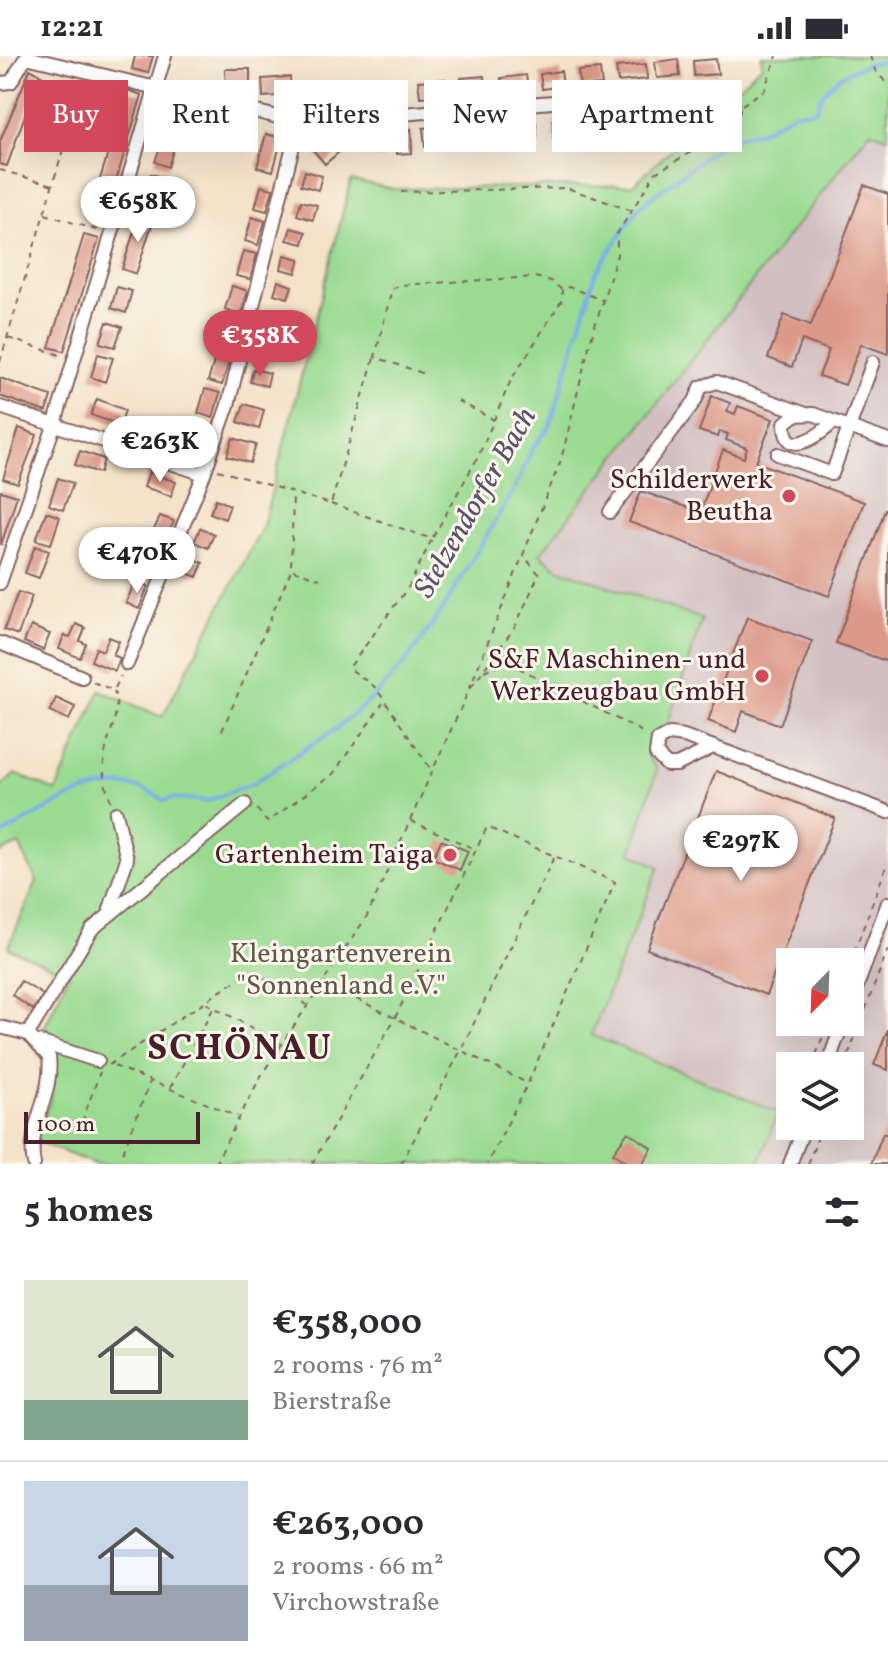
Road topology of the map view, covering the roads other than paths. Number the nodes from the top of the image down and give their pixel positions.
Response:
1 (165, 56) edge
2 (159, 80) edge
3 (144, 84) edge
4 (1, 86) edge
5 (552, 102) edge
6 (408, 113) edge
7 (144, 130) edge
8 (292, 152) edge
9 (873, 362) dead end
10 (0, 407) edge
11 (803, 413) junction
12 (833, 422) junction
13 (55, 423) junction
14 (849, 428) junction
15 (888, 441) edge
16 (778, 454) dead end
17 (206, 471) junction
18 (610, 512) dead end
19 (0, 583) edge
20 (0, 643) edge
21 (127, 664) road end
22 (82, 677) dead end
23 (713, 747) junction
24 (245, 804) road end
25 (888, 812) edge
26 (116, 813) dead end
27 (888, 903) edge
28 (109, 911) junction
29 (864, 967) edge
30 (0, 1027) edge
31 (34, 1038) junction
32 (98, 1061) dead end
33 (799, 1140) edge
34 (34, 1164) edge
35 (790, 1164) edge

1 - 2 street
3 - 4 street
5 - 6 street
7 - 13 street
8 - 17 street
9 - 14 street
10 - 13 street
11 - 12 street
11 - 12 street
11 - 18 street
12 - 14 street
13 - 17 street
13 - 19 street
14 - 15 street
14 - 16 street
17 - 21 street
20 - 22 street
23 - 23 street
23 - 25 street
24 - 28 street
26 - 28 street
27 - 29 street
28 - 31 street
30 - 31 street
31 - 32 street
31 - 34 street
33 - 35 street

